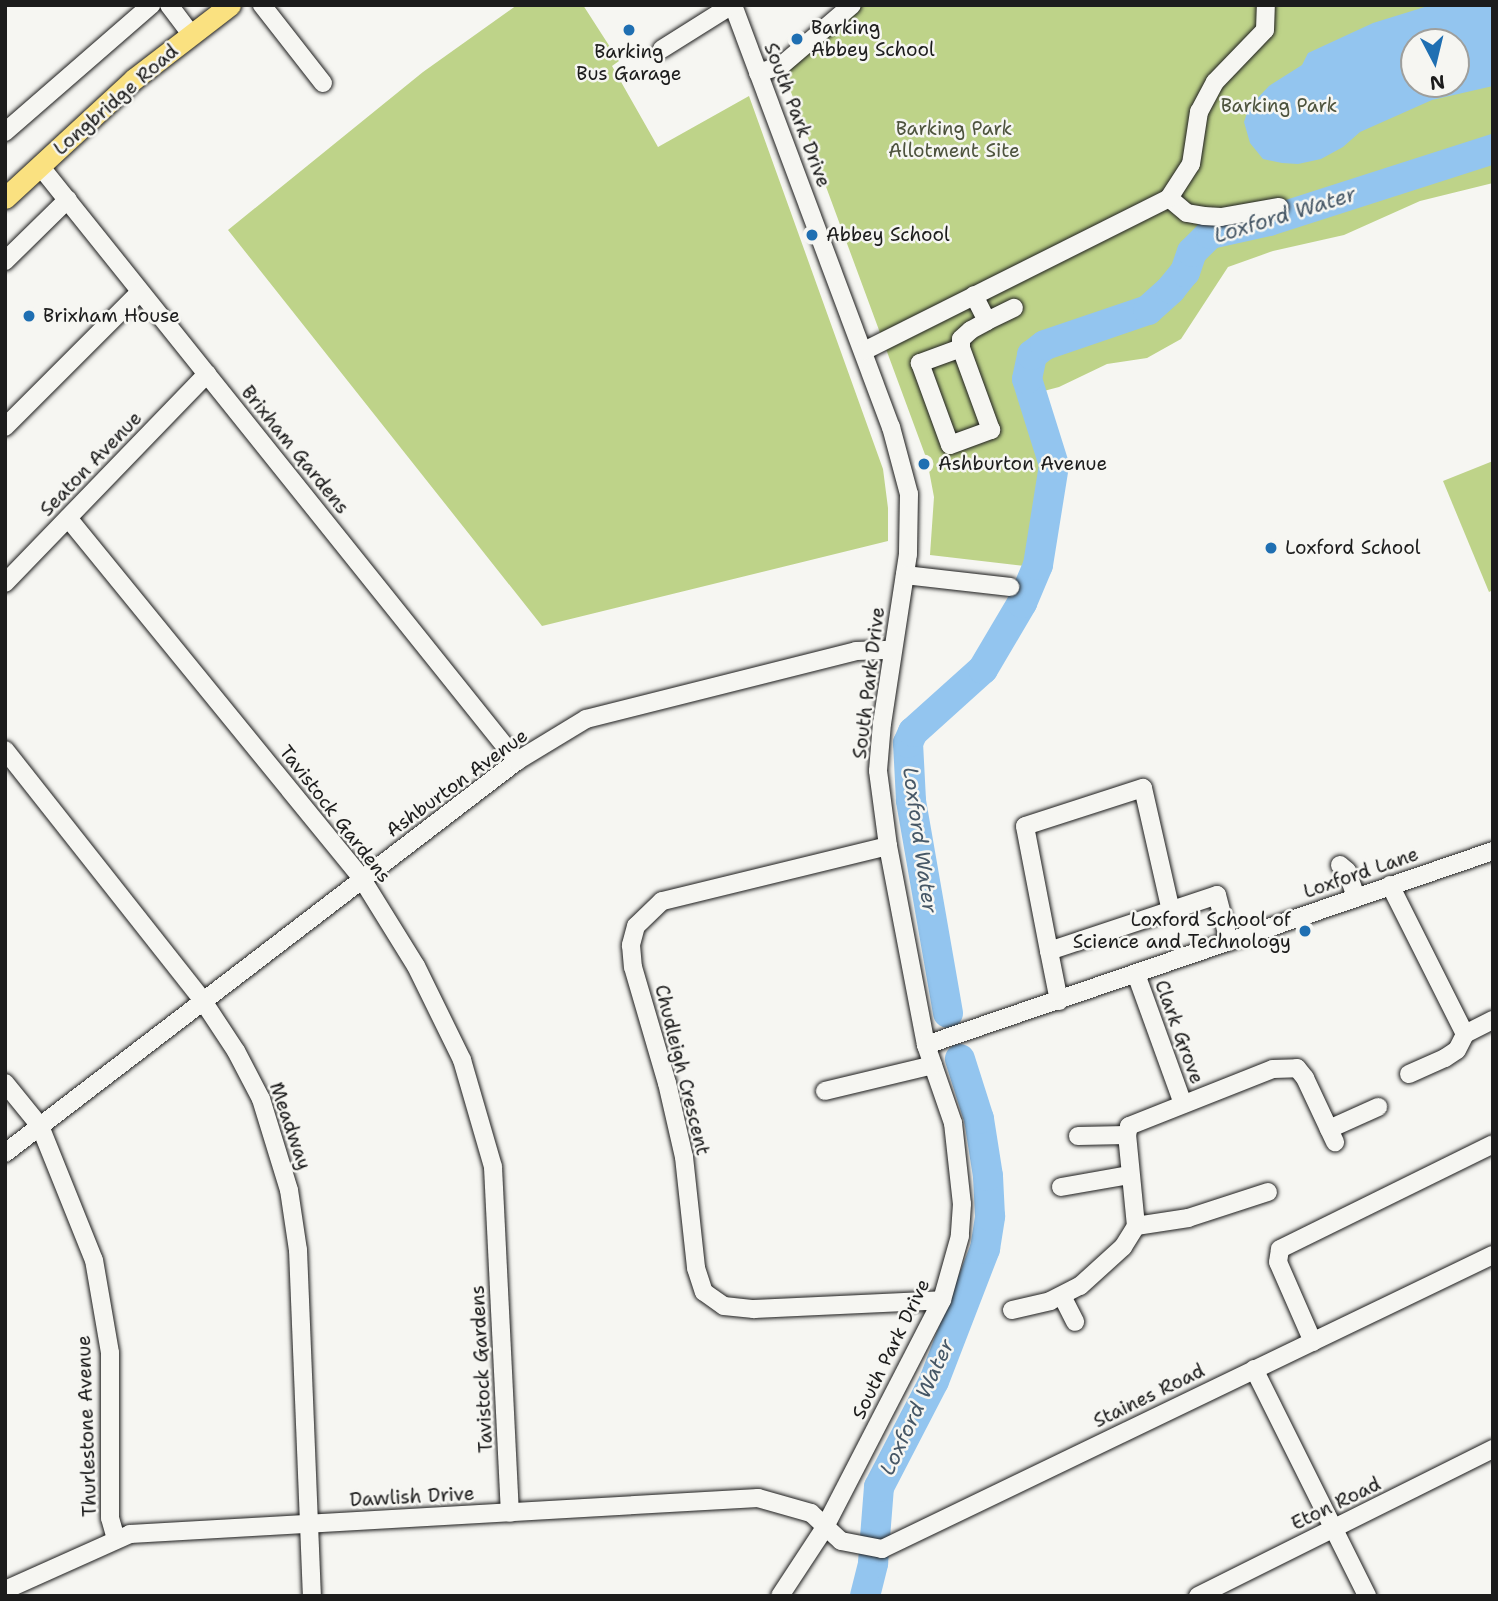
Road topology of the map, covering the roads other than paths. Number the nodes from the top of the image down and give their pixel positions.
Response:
1 (151, 5) edge
2 (169, 5) edge
3 (230, 5) edge
4 (262, 5) edge
5 (733, 5) edge
6 (852, 5) edge
7 (1266, 5) edge
8 (192, 35) junction
9 (662, 50) dead end
10 (758, 73) junction
11 (323, 83) dead end
12 (5, 132) edge
13 (40, 166) junction
14 (5, 198) edge
15 (1169, 198) junction
16 (68, 199) junction
17 (1279, 207) dead end
18 (5, 261) edge
19 (140, 292) junction
20 (974, 295) junction
21 (1014, 308) dead end
22 (987, 321) junction
23 (961, 348) junction
24 (864, 351) junction
25 (207, 374) junction
26 (5, 427) edge
27 (68, 518) junction
28 (905, 575) junction
29 (5, 583) edge
30 (1010, 587) dead end
31 (892, 650) junction
32 (5, 750) edge
33 (517, 761) junction
34 (888, 846) junction
35 (1493, 851) edge
36 (1340, 864) dead end
37 (362, 879) junction
38 (1390, 885) junction
39 (1356, 897) junction
40 (1171, 911) junction
41 (1229, 941) junction
42 (1049, 951) junction
43 (1136, 974) junction
44 (203, 1001) junction
45 (1059, 1001) junction
46 (1493, 1020) edge
47 (1465, 1034) junction
48 (926, 1045) junction
49 (933, 1065) junction
50 (1409, 1074) dead end
51 (5, 1083) edge
52 (825, 1091) dead end
53 (1183, 1104) junction
54 (1378, 1107) dead end
55 (40, 1126) junction
56 (1127, 1135) junction
57 (1078, 1136) dead end
58 (1493, 1144) edge
59 (5, 1153) edge
60 (1130, 1175) junction
61 (1061, 1187) dead end
62 (1268, 1192) dead end
63 (1136, 1226) junction
64 (1493, 1255) edge
65 (1062, 1296) junction
66 (942, 1300) junction
67 (1012, 1310) dead end
68 (1075, 1322) dead end
69 (1313, 1342) junction
70 (1254, 1369) junction
71 (1493, 1449) edge
72 (510, 1513) junction
73 (309, 1524) junction
74 (824, 1529) junction
75 (1334, 1529) junction
76 (116, 1539) junction
77 (5, 1590) edge
78 (312, 1596) edge
79 (780, 1596) edge
80 (1198, 1596) edge
81 (1367, 1596) edge

1 - 12 street
2 - 8 street
3 - 8 main road, Longbridge Road
4 - 11 street
5 - 9 street
5 - 10 street, South Park Drive
6 - 10 street
7 - 15 street
8 - 13 main road, Longbridge Road
10 - 24 street, South Park Drive
13 - 14 main road, Longbridge Road
13 - 16 street, Brixham Gardens
15 - 17 street
15 - 20 street
16 - 18 street
16 - 19 street, Brixham Gardens
19 - 25 street, Brixham Gardens
19 - 26 street
20 - 22 street
20 - 24 street
21 - 22 street
22 - 23 street
23 - 23 street
24 - 28 street, South Park Drive
25 - 27 street, Seaton Avenue
25 - 33 street, Brixham Gardens
27 - 29 street, Seaton Avenue
27 - 37 street, Tavistock Gardens
28 - 30 street
28 - 31 street, South Park Drive
31 - 33 street, Ashburton Avenue
31 - 34 street, South Park Drive
32 - 44 street, Meadway
33 - 37 street, Ashburton Avenue
34 - 48 street, South Park Drive
34 - 66 street, Chudleigh Crescent
35 - 38 street, Loxford Lane
36 - 39 street
37 - 44 street, Ashburton Avenue
37 - 72 street, Tavistock Gardens
38 - 39 street, Loxford Lane
38 - 47 street
39 - 41 street, Loxford Lane
40 - 41 street
40 - 42 street
40 - 42 street
41 - 43 street, Loxford Lane
42 - 45 street
43 - 45 street, Loxford Lane
43 - 53 street, Clark Grove
44 - 55 street, Ashburton Avenue
44 - 73 street, Meadway
45 - 48 street, Loxford Lane
46 - 47 street
47 - 50 street
48 - 49 street, South Park Drive
49 - 52 street
49 - 66 street, South Park Drive
51 - 55 street, Thurlestone Avenue
53 - 54 street
53 - 56 street
55 - 59 street, Ashburton Avenue
55 - 76 street, Thurlestone Avenue
56 - 57 street
56 - 60 street
58 - 69 street
60 - 61 street
60 - 63 street
62 - 63 street
63 - 65 street
64 - 69 street, Staines Road
65 - 67 street
65 - 68 street
66 - 74 street, South Park Drive
69 - 70 street, Staines Road
70 - 74 street, Staines Road
70 - 75 street
71 - 75 street, Eton Road
72 - 73 street, Dawlish Drive
72 - 74 street, Dawlish Drive
73 - 76 street, Dawlish Drive
73 - 78 street, Meadway
74 - 79 street, South Park Drive
75 - 80 street, Eton Road
75 - 81 street
76 - 77 street, Dawlish Drive

